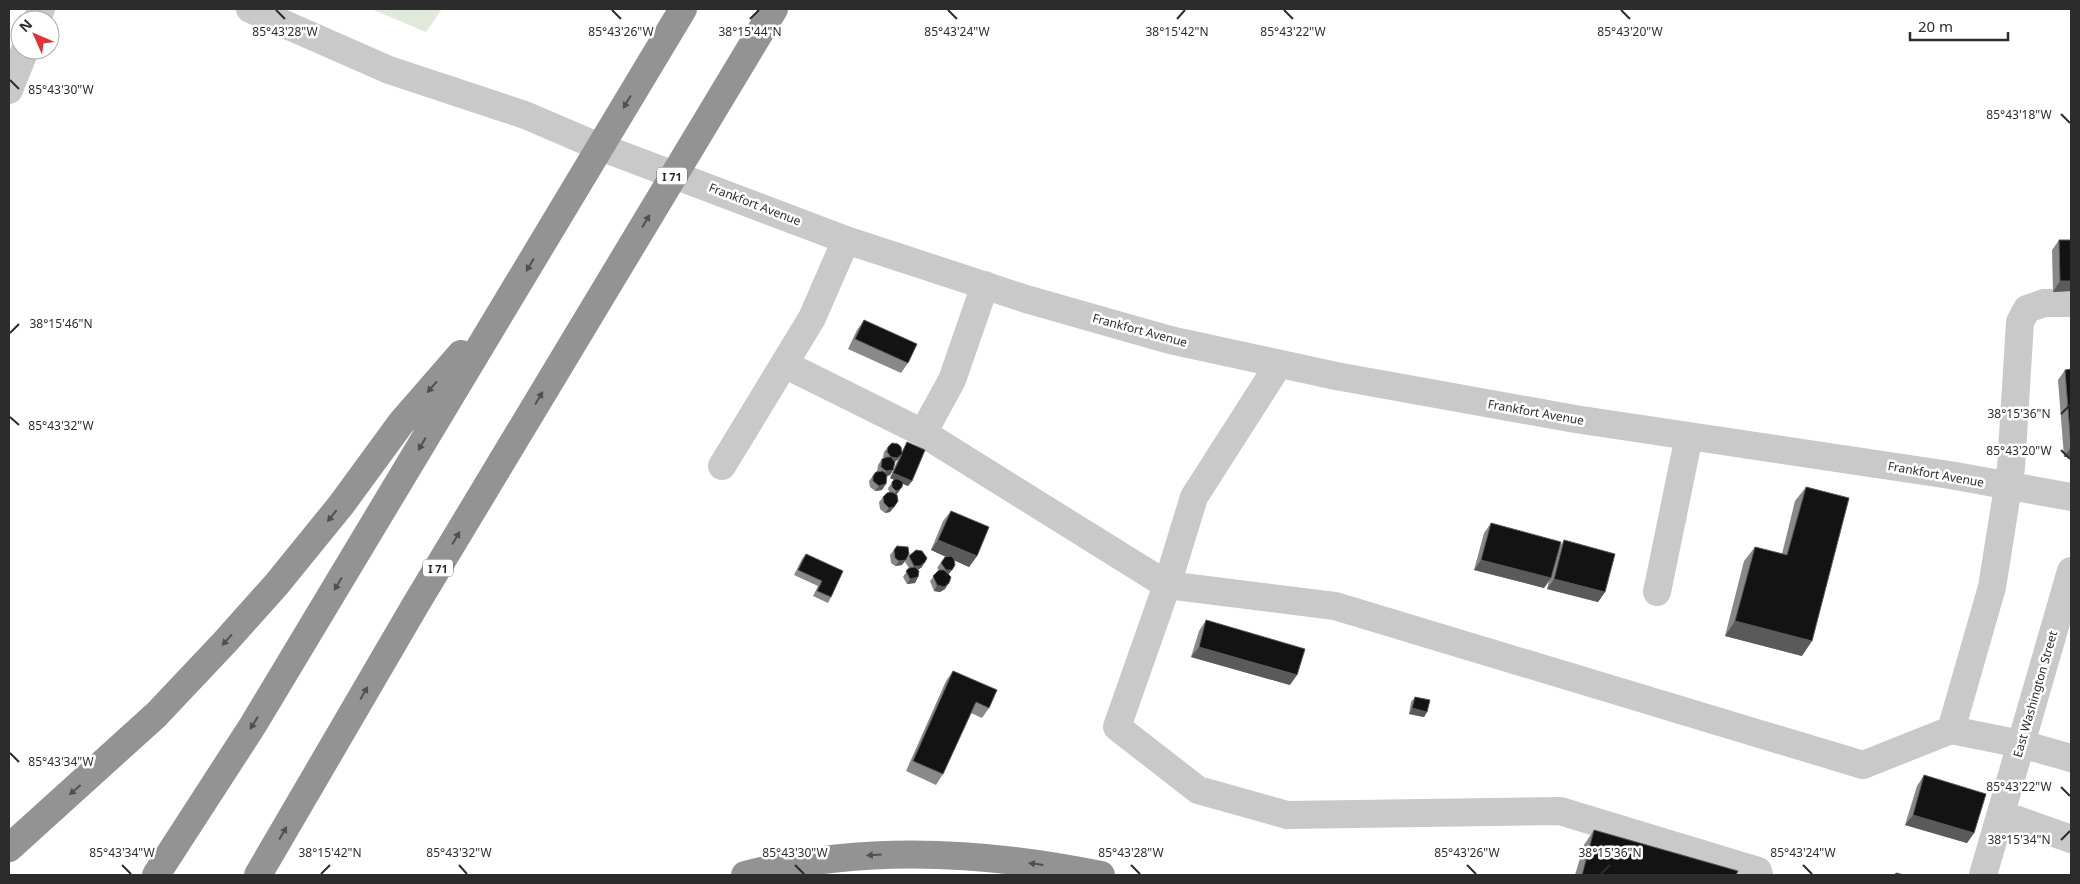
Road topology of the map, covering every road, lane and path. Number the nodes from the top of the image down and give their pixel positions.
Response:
1 (250, 9) edge
2 (683, 9) edge
3 (774, 9) edge
4 (21, 60) edge
5 (9, 90) edge
6 (846, 240) junction
7 (985, 285) junction
8 (510, 298) junction
9 (2071, 303) edge
10 (784, 364) junction
11 (1280, 364) junction
12 (923, 434) junction
13 (1689, 436) junction
14 (722, 466) dead end
15 (2007, 487) junction
16 (2071, 497) edge
17 (2071, 571) edge
18 (1167, 584) junction
19 (1657, 592) dead end
20 (1951, 730) junction
21 (2021, 744) junction
22 (2071, 758) edge
23 (2001, 814) junction
24 (2071, 839) edge
25 (9, 848) edge
26 (156, 875) edge
27 (258, 875) edge
28 (745, 875) edge
29 (1101, 875) edge
30 (1759, 875) edge
31 (1983, 875) edge

1 - 6 street, Frankfort Avenue
2 -> 8 highway
27 -> 3 highway, I 71
4 - 5 street
6 - 7 street, Frankfort Avenue
6 - 10 street
7 - 11 street, Frankfort Avenue
7 - 12 street
8 -> 25 highway
8 -> 26 highway
9 - 15 street
10 - 12 street
10 - 14 street
11 - 13 street, Frankfort Avenue
11 - 18 street
12 - 18 street
13 - 15 street, Frankfort Avenue
13 - 19 street
15 - 16 street, Frankfort Avenue
15 - 20 street
17 - 21 street, East Washington Street
18 - 20 street
18 - 30 street
20 - 21 street
21 - 22 street
21 - 23 street, East Washington Street
23 - 24 street
23 - 31 street, East Washington Street
29 -> 28 highway

